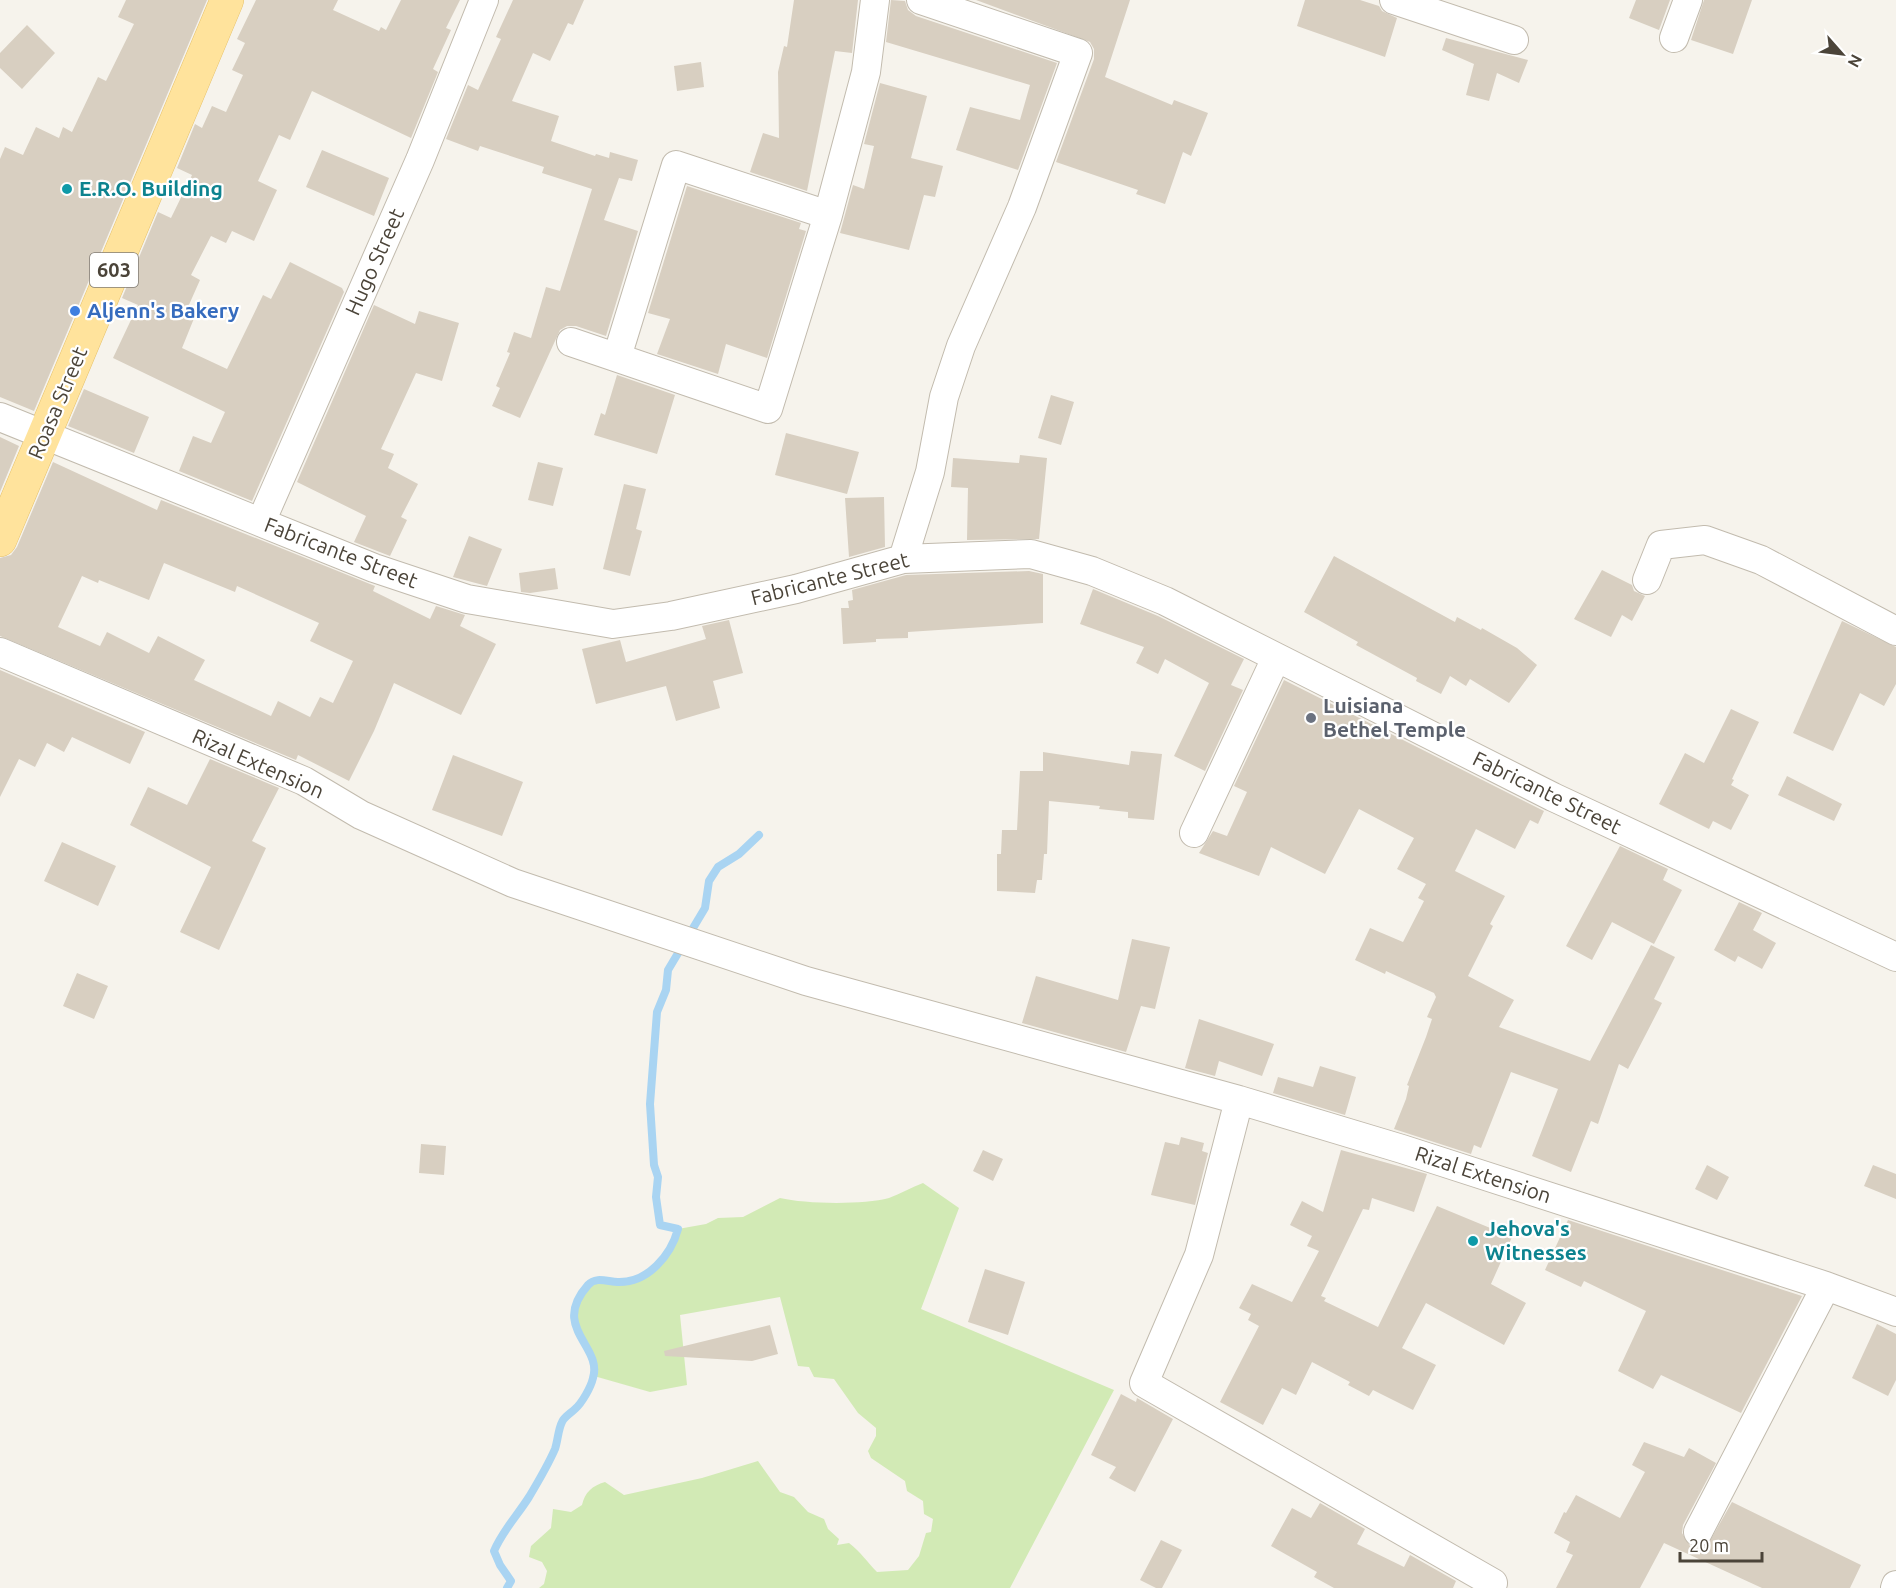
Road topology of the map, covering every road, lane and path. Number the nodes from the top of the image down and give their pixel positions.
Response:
1 (227, 0) edge
2 (484, 0) edge
3 (875, 0) edge
4 (921, 0) edge
5 (1394, 0) edge
6 (1688, 0) edge
7 (1674, 38) dead end
8 (1514, 39) dead end
9 (828, 215) junction
10 (571, 342) dead end
11 (617, 357) junction
12 (0, 417) edge
13 (45, 433) junction
14 (261, 522) junction
15 (0, 540) edge
16 (903, 559) junction
17 (1647, 580) dead end
18 (1896, 631) edge
19 (0, 652) edge
20 (1276, 658) junction
21 (1194, 832) dead end
22 (1896, 957) edge
23 (1239, 1100) junction
24 (1826, 1286) junction
25 (1896, 1312) edge
26 (1698, 1532) dead end
27 (1490, 1588) edge

1 - 13 main road, Roasa Street / 603
2 - 14 street, Hugo Street
3 - 9 street
4 - 16 street
5 - 8 street
6 - 7 street
9 - 11 street
9 - 11 street
10 - 11 street
12 - 13 street, Fabricante Street
13 - 14 street, Fabricante Street
13 - 15 main road, Roasa Street / 603
14 - 16 street, Fabricante Street
16 - 20 street, Fabricante Street
17 - 18 street
19 - 23 street, Rizal Extension
20 - 21 street
20 - 22 street, Fabricante Street
23 - 24 street, Rizal Extension
23 - 27 street
24 - 25 street, Rizal Extension
24 - 26 street

